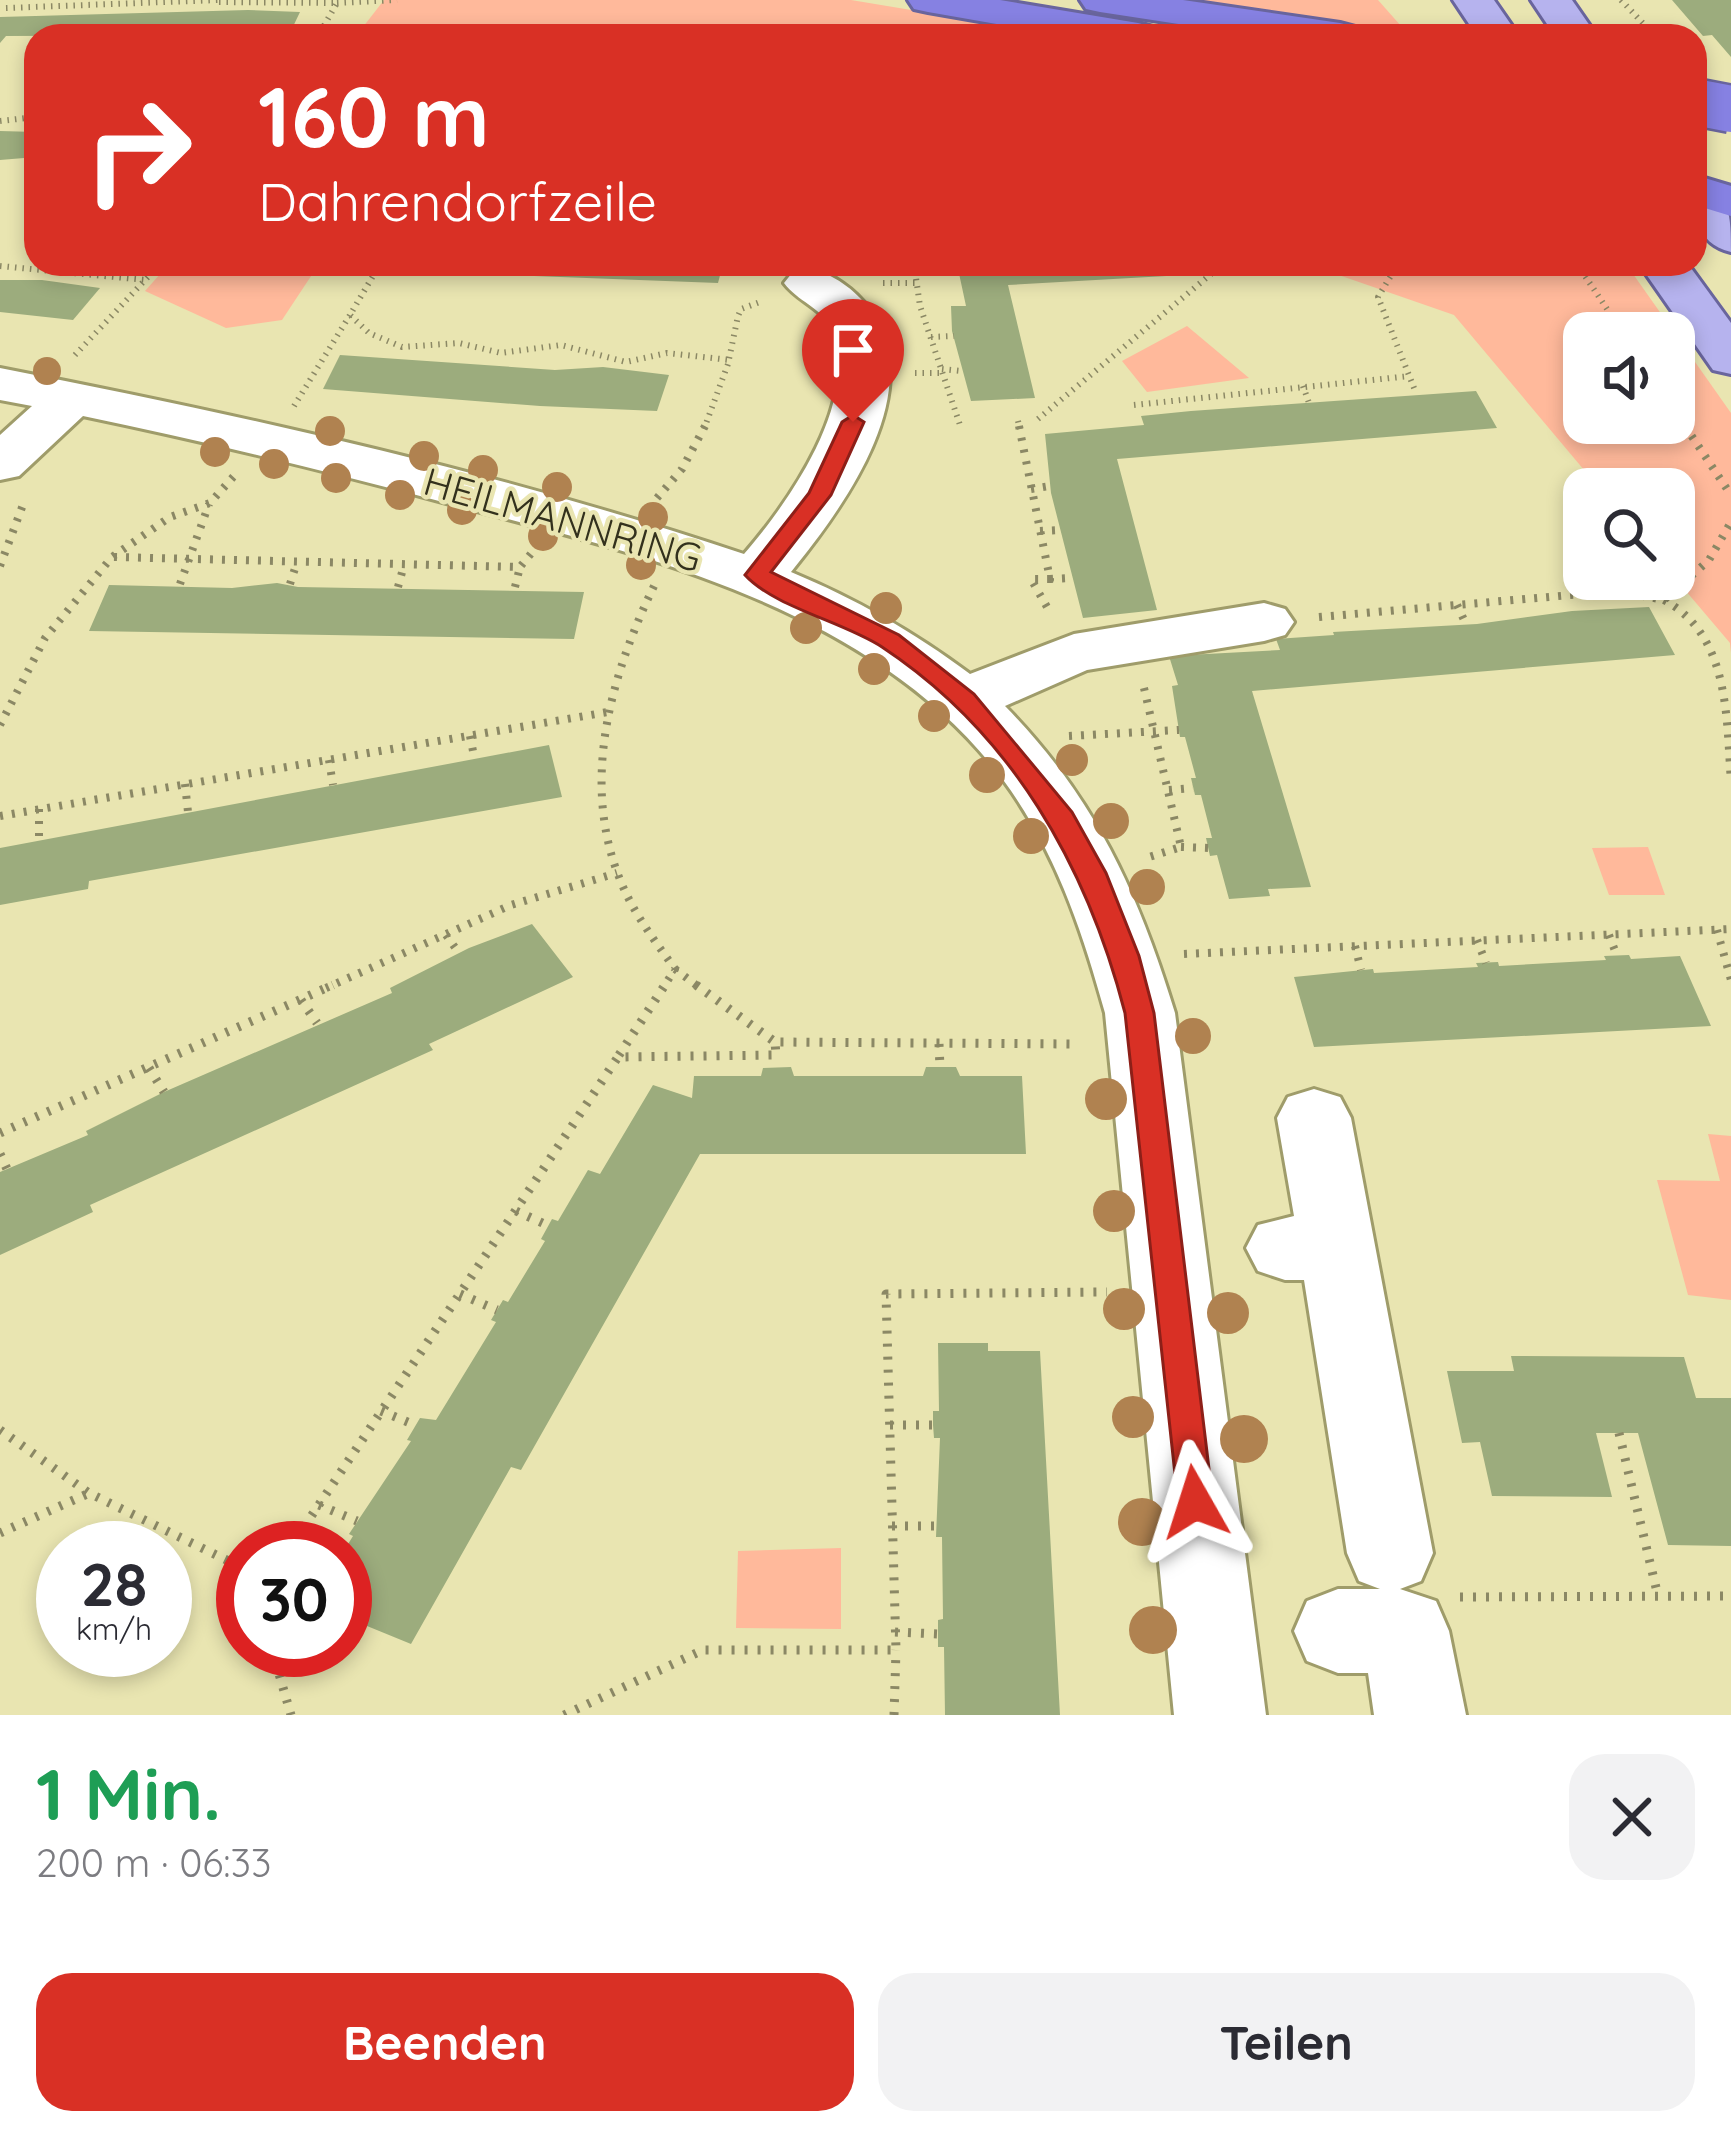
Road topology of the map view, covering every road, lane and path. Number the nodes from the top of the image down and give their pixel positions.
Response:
1 (397, 0) edge
2 (928, 0) edge
3 (1100, 0) edge
4 (1621, 0) edge
5 (218, 1) edge
6 (181, 2) edge
7 (261, 2) edge
8 (337, 3) junction
9 (99, 4) junction
10 (6, 8) dead end
11 (256, 10) dead end
12 (174, 11) dead end
13 (95, 12) dead end
14 (325, 24) edge
15 (1068, 24) edge
16 (1258, 24) edge
17 (1643, 24) edge
18 (24, 120) edge
19 (0, 121) edge
20 (17, 121) junction
21 (10, 130) dead end
22 (1707, 206) edge
23 (1731, 238) edge
24 (54, 276) edge
25 (102, 276) edge
26 (150, 276) edge
27 (373, 276) edge
28 (916, 276) edge
29 (1209, 276) edge
30 (1391, 276) edge
31 (1585, 276) edge
32 (1672, 276) edge
33 (50, 280) dead end
34 (146, 280) junction
35 (917, 283) junction
36 (879, 284) dead end
37 (785, 293) joint
38 (1609, 312) edge
39 (350, 315) junction
40 (931, 337) junction
41 (954, 337) dead end
42 (402, 347) junction
43 (492, 352) junction
44 (400, 357) dead end
45 (1731, 358) edge
46 (730, 359) junction
47 (488, 365) dead end
48 (942, 370) junction
49 (961, 371) dead end
50 (1410, 376) junction
51 (68, 382) junction
52 (0, 384) edge
53 (1303, 386) junction
54 (1416, 393) dead end
55 (1198, 397) junction
56 (1310, 403) dead end
57 (1134, 405) dead end
58 (1202, 410) dead end
59 (1038, 418) dead end
60 (1018, 422) dead end
61 (279, 424) junction
62 (960, 425) dead end
63 (1695, 441) edge
64 (0, 464) edge
65 (1050, 486) dead end
66 (1031, 488) junction
67 (1731, 495) edge
68 (210, 503) junction
69 (650, 505) dead end
70 (1731, 522) edge
71 (1060, 530) dead end
72 (1040, 531) junction
73 (540, 543) dead end
74 (112, 557) junction
75 (186, 559) junction
76 (298, 561) junction
77 (404, 564) junction
78 (520, 567) junction
79 (1695, 572) edge
80 (757, 575) junction
81 (658, 578) dead end
82 (1050, 578) junction
83 (1070, 578) dead end
84 (180, 584) dead end
85 (290, 584) dead end
86 (398, 587) dead end
87 (515, 587) dead end
88 (1563, 596) edge
89 (1576, 600) edge
90 (1664, 600) edge
91 (1457, 605) junction
92 (1581, 610) dead end
93 (1338, 616) junction
94 (1264, 622) joint
95 (1465, 622) dead end
96 (1345, 631) dead end
97 (1132, 646) junction
98 (1074, 653) junction
99 (965, 700) junction
100 (608, 712) junction
101 (0, 725) edge
102 (1155, 729) junction
103 (1178, 730) dead end
104 (470, 736) junction
105 (1069, 736) dead end
106 (474, 756) dead end
107 (329, 760) junction
108 (1731, 782) edge
109 (185, 784) junction
110 (333, 785) dead end
111 (1193, 788) dead end
112 (1168, 790) junction
113 (39, 809) junction
114 (188, 812) dead end
115 (0, 816) edge
116 (39, 838) dead end
117 (1181, 847) junction
118 (1209, 848) dead end
119 (1149, 857) dead end
120 (617, 873) junction
121 (1731, 929) edge
122 (1717, 930) junction
123 (1609, 934) junction
124 (446, 935) junction
125 (1478, 940) junction
126 (1354, 946) junction
127 (459, 953) dead end
128 (1184, 954) dead end
129 (1617, 956) dead end
130 (1486, 963) dead end
131 (675, 969) junction
132 (1361, 970) dead end
133 (1731, 980) edge
134 (300, 1000) junction
135 (317, 1023) dead end
136 (775, 1042) junction
137 (939, 1044) junction
138 (1076, 1044) dead end
139 (776, 1054) junction
140 (618, 1057) junction
141 (148, 1067) junction
142 (776, 1067) dead end
143 (940, 1068) dead end
144 (164, 1092) dead end
145 (1314, 1118) dead end
146 (0, 1133) edge
147 (0, 1154) edge
148 (8, 1169) dead end
149 (516, 1210) junction
150 (549, 1226) dead end
151 (1109, 1292) dead end
152 (460, 1294) junction
153 (496, 1310) dead end
154 (381, 1411) junction
155 (415, 1425) dead end
156 (890, 1425) junction
157 (933, 1425) dead end
158 (0, 1430) edge
159 (1619, 1433) dead end
160 (88, 1493) junction
161 (319, 1505) junction
162 (308, 1521) edge
163 (357, 1521) dead end
164 (892, 1526) junction
165 (936, 1526) dead end
166 (0, 1533) edge
167 (216, 1555) edge
168 (1419, 1575) joint
169 (1658, 1596) junction
170 (1731, 1596) edge
171 (1339, 1631) dead end
172 (895, 1632) junction
173 (938, 1634) dead end
174 (896, 1650) junction
175 (280, 1677) edge
176 (291, 1715) edge
177 (564, 1715) edge
178 (894, 1715) edge
179 (1220, 1715) edge
180 (1420, 1715) edge

1 - 8 path
2 - 15 highway
3 - 16 highway
4 - 17 path
5 - 6 path
5 - 7 path
6 - 9 path
6 - 12 path
7 - 8 path
7 - 11 path
8 - 14 path
9 - 10 path
9 - 13 path
18 - 20 path
19 - 20 path
20 - 21 path
22 - 23 main road
24 - 33 path
25 - 34 path
26 - 34 path
27 - 39 path
28 - 35 path
29 - 59 path
30 - 50 path
31 - 38 path
32 - 45 main road
34 - 51 path
35 - 36 path
35 - 40 path
37 - 46 path
37 - 80 street
39 - 42 path
39 - 61 path
40 - 41 path
40 - 48 path
42 - 43 path
42 - 44 path
43 - 46 path
43 - 47 path
46 - 69 path
48 - 49 path
48 - 62 path
50 - 53 path
50 - 54 path
51 - 52 street, HEILMANNRING
51 - 61 street, HEILMANNRING
51 - 64 street
53 - 55 path
53 - 56 path
55 - 57 path
55 - 58 path
60 - 66 path
61 - 68 path
61 - 80 street, HEILMANNRING
63 - 67 path
65 - 66 path
66 - 72 path
68 - 74 path
68 - 75 path
70 - 79 path
71 - 72 path
72 - 82 path
73 - 78 path
74 - 75 path
74 - 101 path
75 - 76 path
75 - 84 path
76 - 77 path
76 - 85 path
77 - 78 path
77 - 86 path
78 - 87 path
80 - 99 street, HEILMANNRING
81 - 100 path
82 - 83 path
82 - 98 path
88 - 91 path
89 - 92 path
90 - 108 path
91 - 93 path
91 - 95 path
93 - 94 path
93 - 96 path
94 - 97 street
97 - 98 street
97 - 102 path
98 - 99 street
99 - 179 street, HEILMANNRING
100 - 104 path
100 - 120 path
102 - 103 path
102 - 105 path
102 - 112 path
104 - 106 path
104 - 107 path
107 - 109 path
107 - 110 path
109 - 113 path
109 - 114 path
111 - 112 path
112 - 117 path
113 - 115 path
113 - 116 path
117 - 118 path
117 - 119 path
120 - 124 path
120 - 131 path
121 - 122 path
122 - 123 path
122 - 133 path
123 - 125 path
123 - 129 path
124 - 127 path
124 - 134 path
125 - 126 path
125 - 130 path
126 - 128 path
126 - 132 path
131 - 136 path
131 - 140 path
134 - 135 path
134 - 141 path
136 - 137 path
136 - 139 path
137 - 138 path
137 - 143 path
139 - 140 path
139 - 142 path
140 - 149 path
141 - 144 path
141 - 146 path
145 - 168 street
147 - 148 path
149 - 150 path
149 - 152 path
151 - 156 path
152 - 153 path
152 - 154 path
154 - 155 path
154 - 161 path
156 - 157 path
156 - 164 path
158 - 160 path
159 - 169 path
160 - 166 path
160 - 167 path
161 - 162 path
161 - 163 path
164 - 165 path
164 - 172 path
168 - 169 path
169 - 170 path
171 - 180 street
172 - 173 path
172 - 174 path
174 - 177 path
174 - 178 path
175 - 176 path

